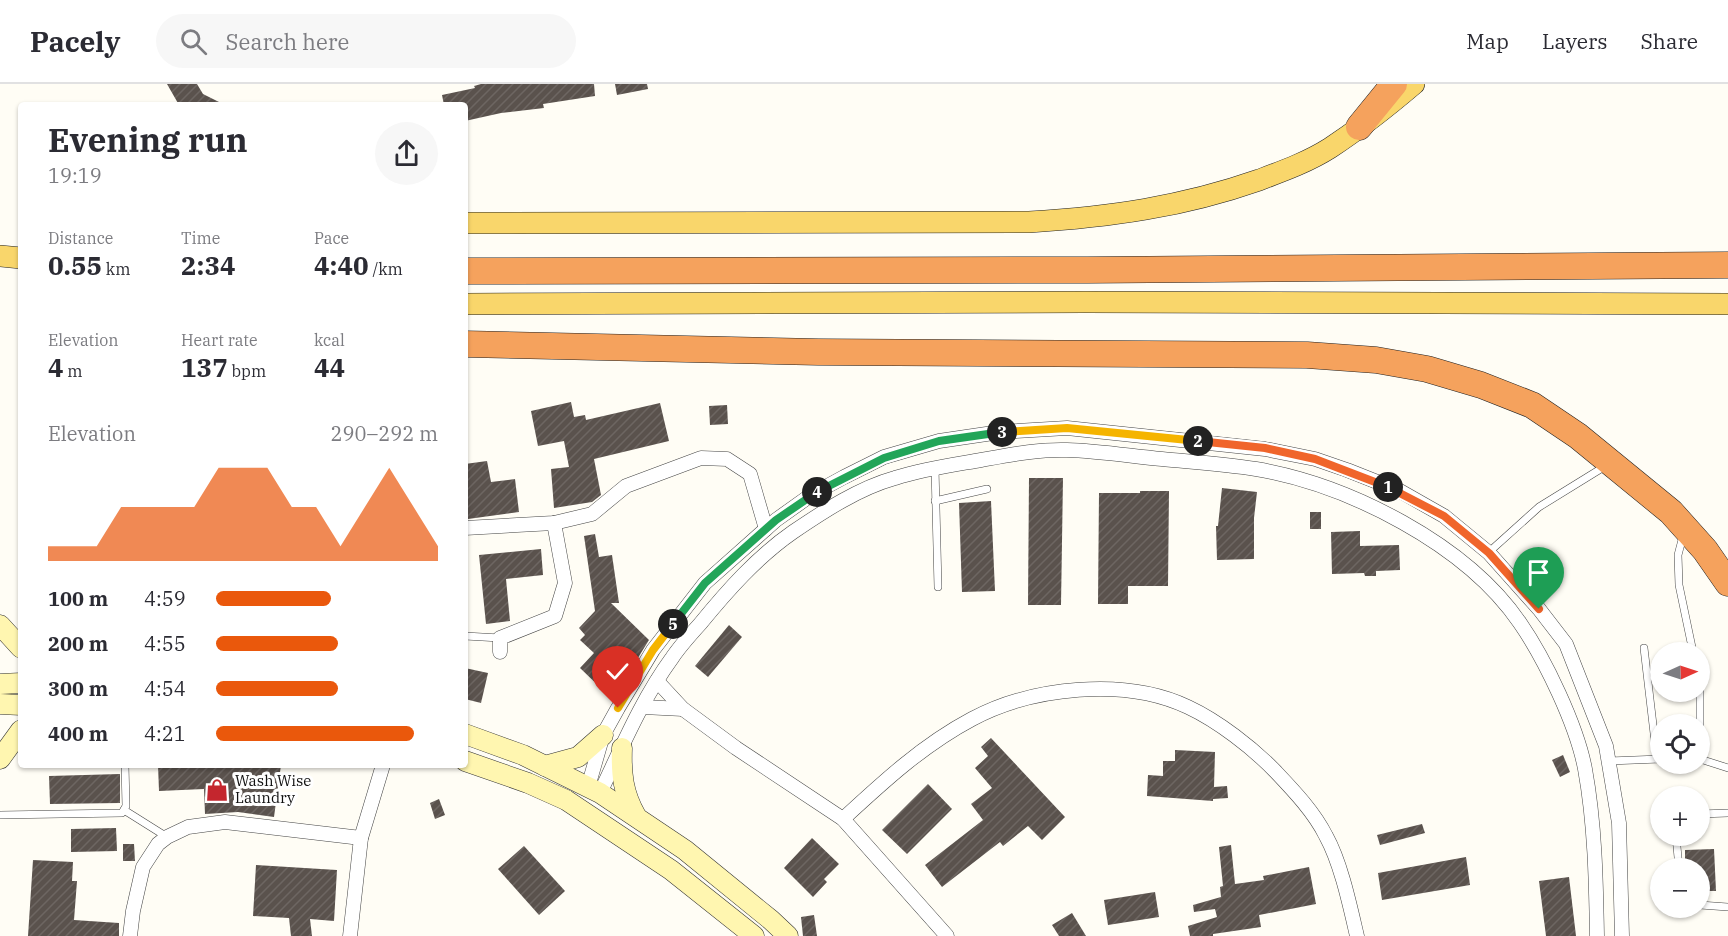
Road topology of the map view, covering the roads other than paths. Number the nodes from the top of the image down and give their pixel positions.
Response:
1 (1394, 84) edge
2 (1414, 84) edge
3 (1359, 127) junction
4 (468, 223) edge
5 (0, 256) edge
6 (18, 258) edge
7 (1728, 265) edge
8 (468, 271) edge
9 (468, 304) edge
10 (1728, 304) edge
11 (468, 344) edge
12 (1612, 462) junction
13 (934, 468) junction
14 (987, 489) dead end
15 (935, 501) junction
16 (554, 523) junction
17 (468, 528) edge
18 (1685, 528) junction
19 (766, 529) junction
20 (1489, 553) junction
21 (1728, 583) edge
22 (938, 587) dead end
23 (0, 625) edge
24 (468, 637) edge
25 (1691, 642) edge
26 (18, 645) edge
27 (500, 645) joint
28 (1644, 648) dead end
29 (657, 681) junction
30 (18, 683) edge
31 (0, 684) edge
32 (0, 704) edge
33 (18, 705) edge
34 (643, 707) junction
35 (683, 709) junction
36 (1653, 714) edge
37 (18, 733) edge
38 (468, 735) edge
39 (603, 735) junction
40 (622, 748) junction
41 (0, 759) edge
42 (1650, 759) edge
43 (1609, 760) junction
44 (468, 762) edge
45 (1710, 762) edge
46 (545, 766) junction
47 (125, 768) edge
48 (381, 768) edge
49 (1728, 768) edge
50 (593, 792) junction
51 (566, 801) junction
52 (124, 810) junction
53 (1728, 813) edge
54 (0, 814) edge
55 (1710, 814) edge
56 (637, 818) junction
57 (843, 819) junction
58 (606, 825) junction
59 (167, 837) junction
60 (362, 838) junction
61 (1710, 906) edge
62 (1728, 907) edge
63 (130, 936) edge
64 (350, 936) edge
65 (754, 936) edge
66 (788, 936) edge
67 (947, 936) edge
68 (1357, 936) edge
69 (1596, 936) edge
70 (1622, 936) edge

1 - 3 highway
2 - 3 main road
3 - 4 main road
5 - 6 main road
7 - 8 highway
9 - 10 main road
11 - 12 highway
12 - 18 highway
12 - 20 lane
13 - 15 lane
13 - 29 street
13 - 69 street
14 - 15 lane
15 - 22 lane
16 - 17 street
16 - 19 street
16 - 27 street
18 - 21 highway
18 - 25 lane
19 - 20 street
19 - 39 street
20 - 43 street
23 - 26 street
24 - 27 lane
28 - 36 lane
29 - 34 street
29 - 35 street
30 - 31 street
32 - 33 street
34 - 35 street
34 - 40 street
35 - 57 street
37 - 41 street
38 - 46 street
39 - 46 street
39 - 50 street
40 - 50 street
40 - 56 street
42 - 43 lane
43 - 70 street
44 - 51 street
45 - 49 lane
46 - 50 street
47 - 52 lane
48 - 60 street
50 - 51 street
50 - 56 street
50 - 58 street
51 - 58 street
52 - 54 lane
52 - 59 lane
53 - 55 lane
56 - 66 street
57 - 67 street
57 - 68 street
58 - 65 street
59 - 60 street
59 - 63 street
60 - 64 street
61 - 62 lane

